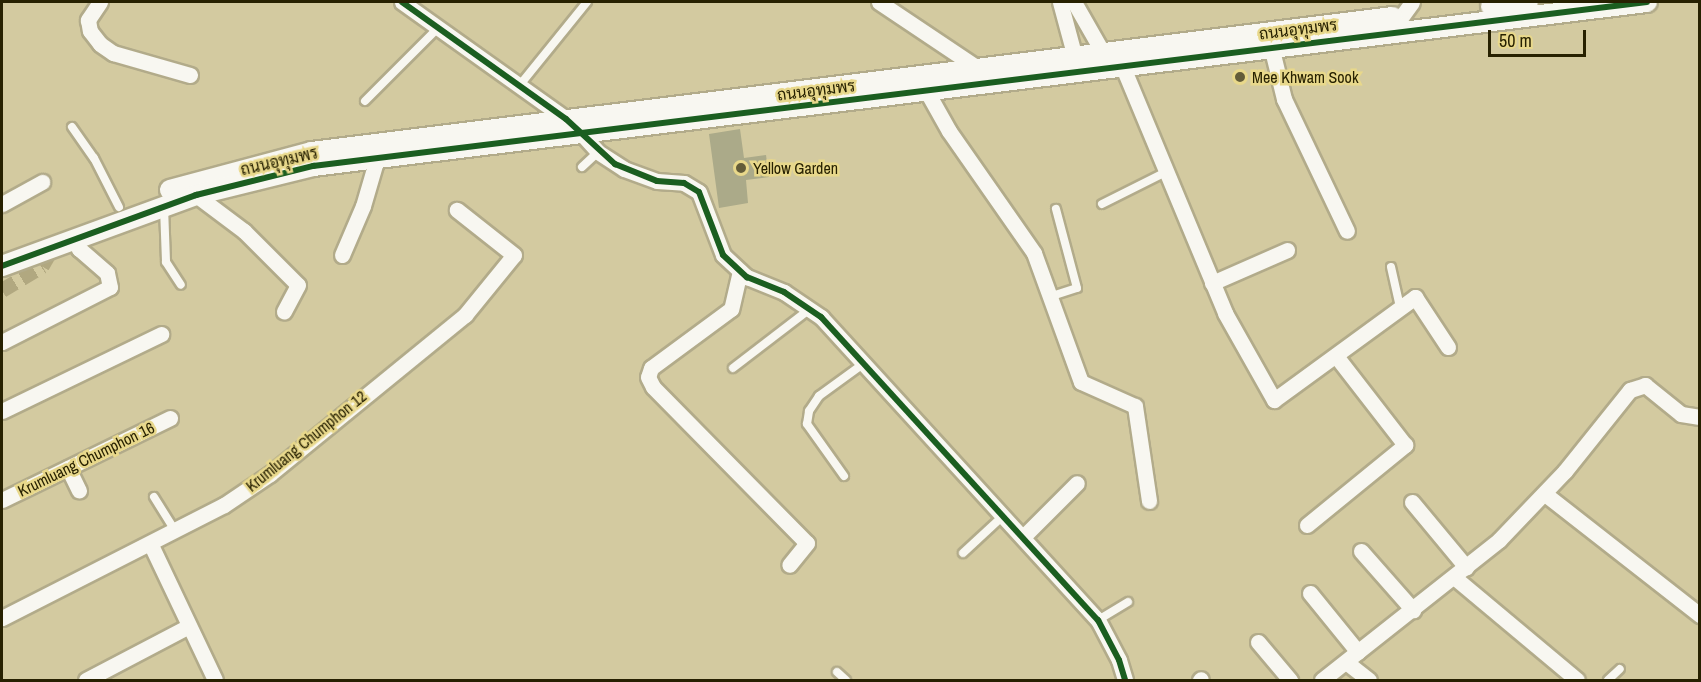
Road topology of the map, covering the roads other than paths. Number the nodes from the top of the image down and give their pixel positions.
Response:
1 (402, 2) edge
2 (587, 2) edge
3 (879, 2) edge
4 (1060, 2) edge
5 (1074, 2) edge
6 (1528, 2) edge
7 (1647, 2) edge
8 (92, 5) edge
9 (1407, 9) edge
10 (436, 30) junction
11 (1272, 46) junction
12 (1101, 51) junction
13 (1074, 54) junction
14 (1122, 65) junction
15 (979, 69) junction
16 (190, 75) dead end
17 (518, 87) junction
18 (926, 90) junction
19 (365, 101) dead end
20 (566, 119) junction
21 (72, 127) dead end
22 (581, 133) junction
23 (598, 152) junction
24 (376, 158) junction
25 (582, 167) dead end
26 (1166, 172) junction
27 (42, 182) dead end
28 (196, 195) junction
29 (2, 204) edge
30 (1102, 204) dead end
31 (164, 206) junction
32 (119, 207) junction
33 (1056, 209) dead end
34 (457, 210) dead end
35 (1347, 231) dead end
36 (74, 238) junction
37 (1287, 250) dead end
38 (2, 252) edge
39 (342, 255) dead end
40 (2, 266) edge
41 (1391, 267) dead end
42 (740, 272) junction
43 (1212, 284) junction
44 (181, 285) dead end
45 (1052, 296) junction
46 (1400, 307) junction
47 (810, 309) junction
48 (284, 311) dead end
49 (161, 334) dead end
50 (2, 342) edge
51 (1448, 347) dead end
52 (1336, 356) junction
53 (863, 364) junction
54 (733, 368) dead end
55 (2, 411) edge
56 (1700, 417) edge
57 (170, 418) dead end
58 (68, 468) junction
59 (844, 476) dead end
60 (1077, 483) dead end
61 (79, 491) dead end
62 (1545, 494) junction
63 (153, 497) dead end
64 (2, 500) edge
65 (1149, 501) dead end
66 (1412, 502) dead end
67 (1003, 516) junction
68 (1307, 525) dead end
69 (176, 531) junction
70 (1023, 537) junction
71 (150, 545) junction
72 (1361, 551) dead end
73 (963, 553) dead end
74 (789, 565) dead end
75 (1466, 567) junction
76 (1454, 578) junction
77 (1310, 593) dead end
78 (1128, 602) dead end
79 (1413, 610) junction
80 (1700, 615) edge
81 (2, 618) edge
82 (1098, 620) junction
83 (189, 626) junction
84 (1258, 642) dead end
85 (1352, 657) junction
86 (1620, 669) dead end
87 (837, 672) dead end
88 (86, 681) edge
89 (214, 681) edge
90 (846, 681) edge
91 (1125, 681) edge
92 (1290, 681) edge
93 (1322, 681) edge
94 (1370, 681) edge
95 (1577, 681) edge
96 (1608, 681) edge

1 - 10 street
2 - 17 lane
3 - 15 street
4 - 13 street
5 - 12 street
6 - 9 street, ถนนอุทุมพร
7 - 11 street, ถนนอุทุมพร
8 - 16 street
9 - 12 street, ถนนอุทุมพร
10 - 17 street
10 - 19 lane
11 - 14 street, ถนนอุทุมพร
11 - 35 street
12 - 13 street, ถนนอุทุมพร
13 - 15 street, ถนนอุทุมพร
14 - 18 street, ถนนอุทุมพร
14 - 26 street
15 - 20 street, ถนนอุทุมพร
17 - 20 street
18 - 22 street, ถนนอุทุมพร
18 - 45 street
20 - 22 street
20 - 32 street, ถนนอุทุมพร
21 - 32 lane
22 - 23 street
22 - 24 street, ถนนอุทุมพร
23 - 25 lane
23 - 42 street
24 - 28 street, ถนนอุทุมพร
24 - 39 street
26 - 30 lane
26 - 43 street
27 - 29 street
28 - 31 street, ถนนอุทุมพร
28 - 48 street
31 - 36 street, ถนนอุทุมพร
31 - 44 lane
32 - 38 street, ถนนอุทุมพร
33 - 45 lane
34 - 69 street, Krumluang Chumphon 12
36 - 40 street, ถนนอุทุมพร
36 - 50 street
37 - 43 street
41 - 46 lane
42 - 47 street
42 - 74 street
43 - 52 street
45 - 65 street
46 - 51 street
46 - 52 street
47 - 53 street
47 - 54 lane
49 - 55 street
52 - 68 street
53 - 59 lane
53 - 67 street
56 - 62 street
57 - 58 street, Krumluang Chumphon 16
58 - 61 street
58 - 64 street, Krumluang Chumphon 16
60 - 70 street
62 - 75 street
62 - 80 street
63 - 69 lane
66 - 75 street
67 - 70 street
67 - 73 lane
69 - 71 street, Krumluang Chumphon 12
70 - 82 street
71 - 81 street, Krumluang Chumphon 12
71 - 83 street
72 - 79 street
75 - 76 street
76 - 79 street
76 - 95 street
77 - 85 street
78 - 82 lane
79 - 85 street
82 - 91 street
83 - 88 street
83 - 89 street
84 - 92 street
85 - 93 street
85 - 94 street
86 - 96 lane
87 - 90 lane

